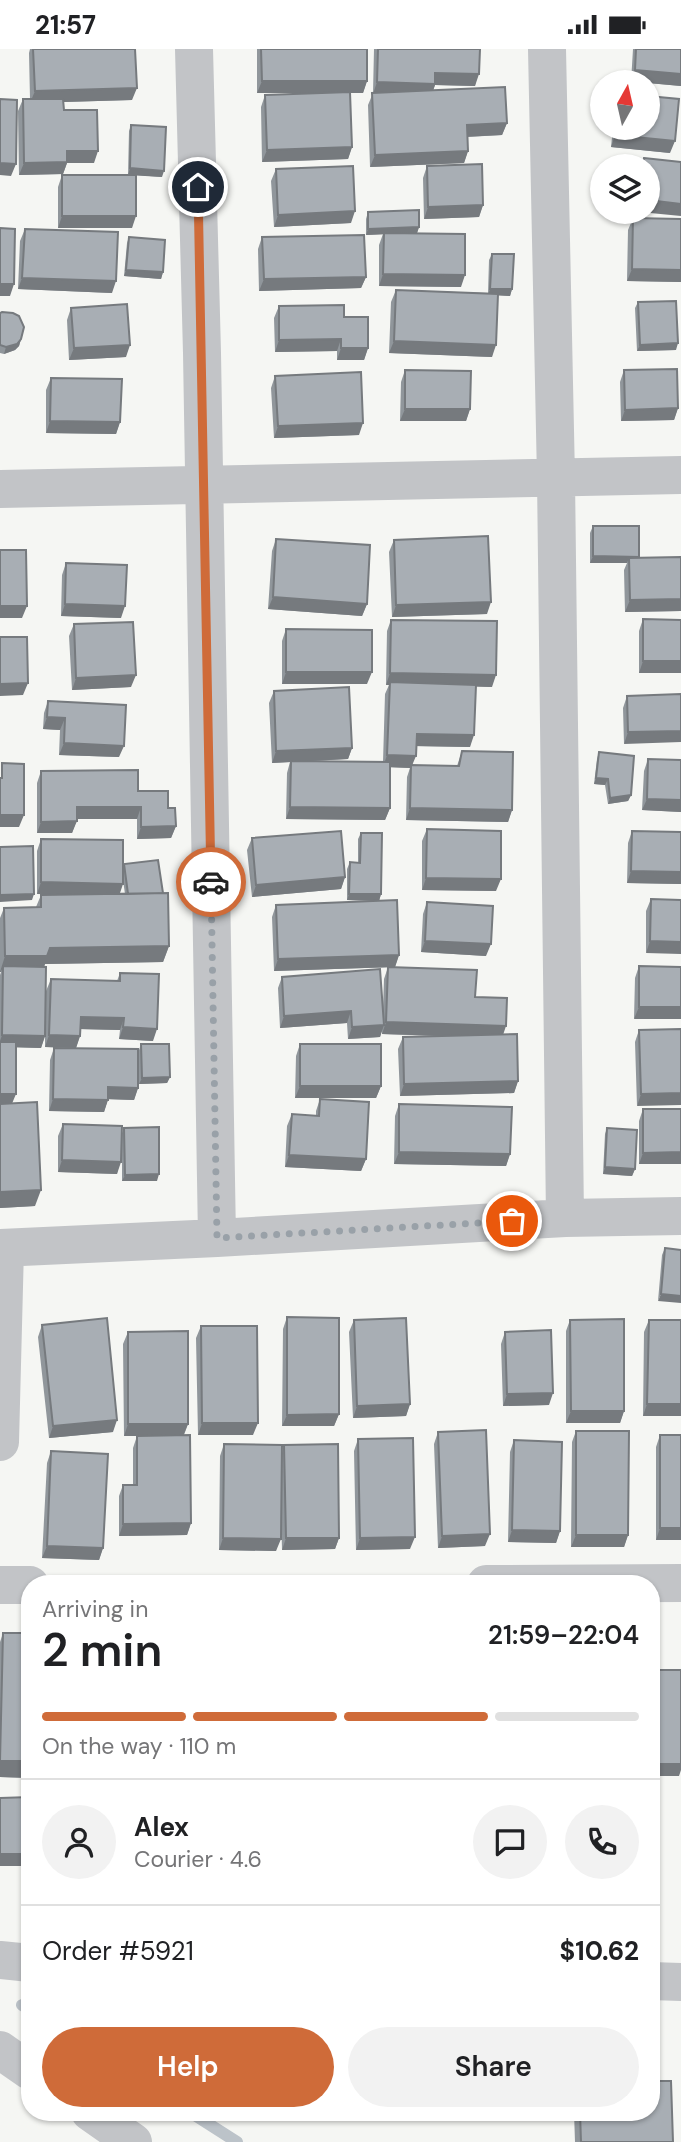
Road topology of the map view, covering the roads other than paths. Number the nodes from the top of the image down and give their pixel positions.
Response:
1 (194, 49) edge
2 (547, 49) edge
3 (681, 475) edge
4 (556, 478) junction
5 (203, 486) junction
6 (0, 489) edge
7 (681, 1216) edge
8 (565, 1218) junction
9 (217, 1238) junction
10 (2, 1248) edge
11 (0, 1442) edge
12 (660, 1583) edge
13 (681, 1583) edge
14 (0, 1585) edge
15 (21, 1585) edge
16 (0, 1960) edge
17 (21, 1962) edge
18 (660, 1981) edge
19 (681, 1982) edge
20 (0, 2050) edge
21 (21, 2065) edge
22 (103, 2121) edge
23 (133, 2142) edge

1 - 5 street
2 - 4 street
3 - 4 street
4 - 5 street
4 - 8 street
5 - 6 street
5 - 9 street
7 - 8 street
8 - 9 street
9 - 10 street
10 - 11 street
12 - 13 street
14 - 15 street
16 - 17 street
18 - 19 street
20 - 21 street
22 - 23 street

